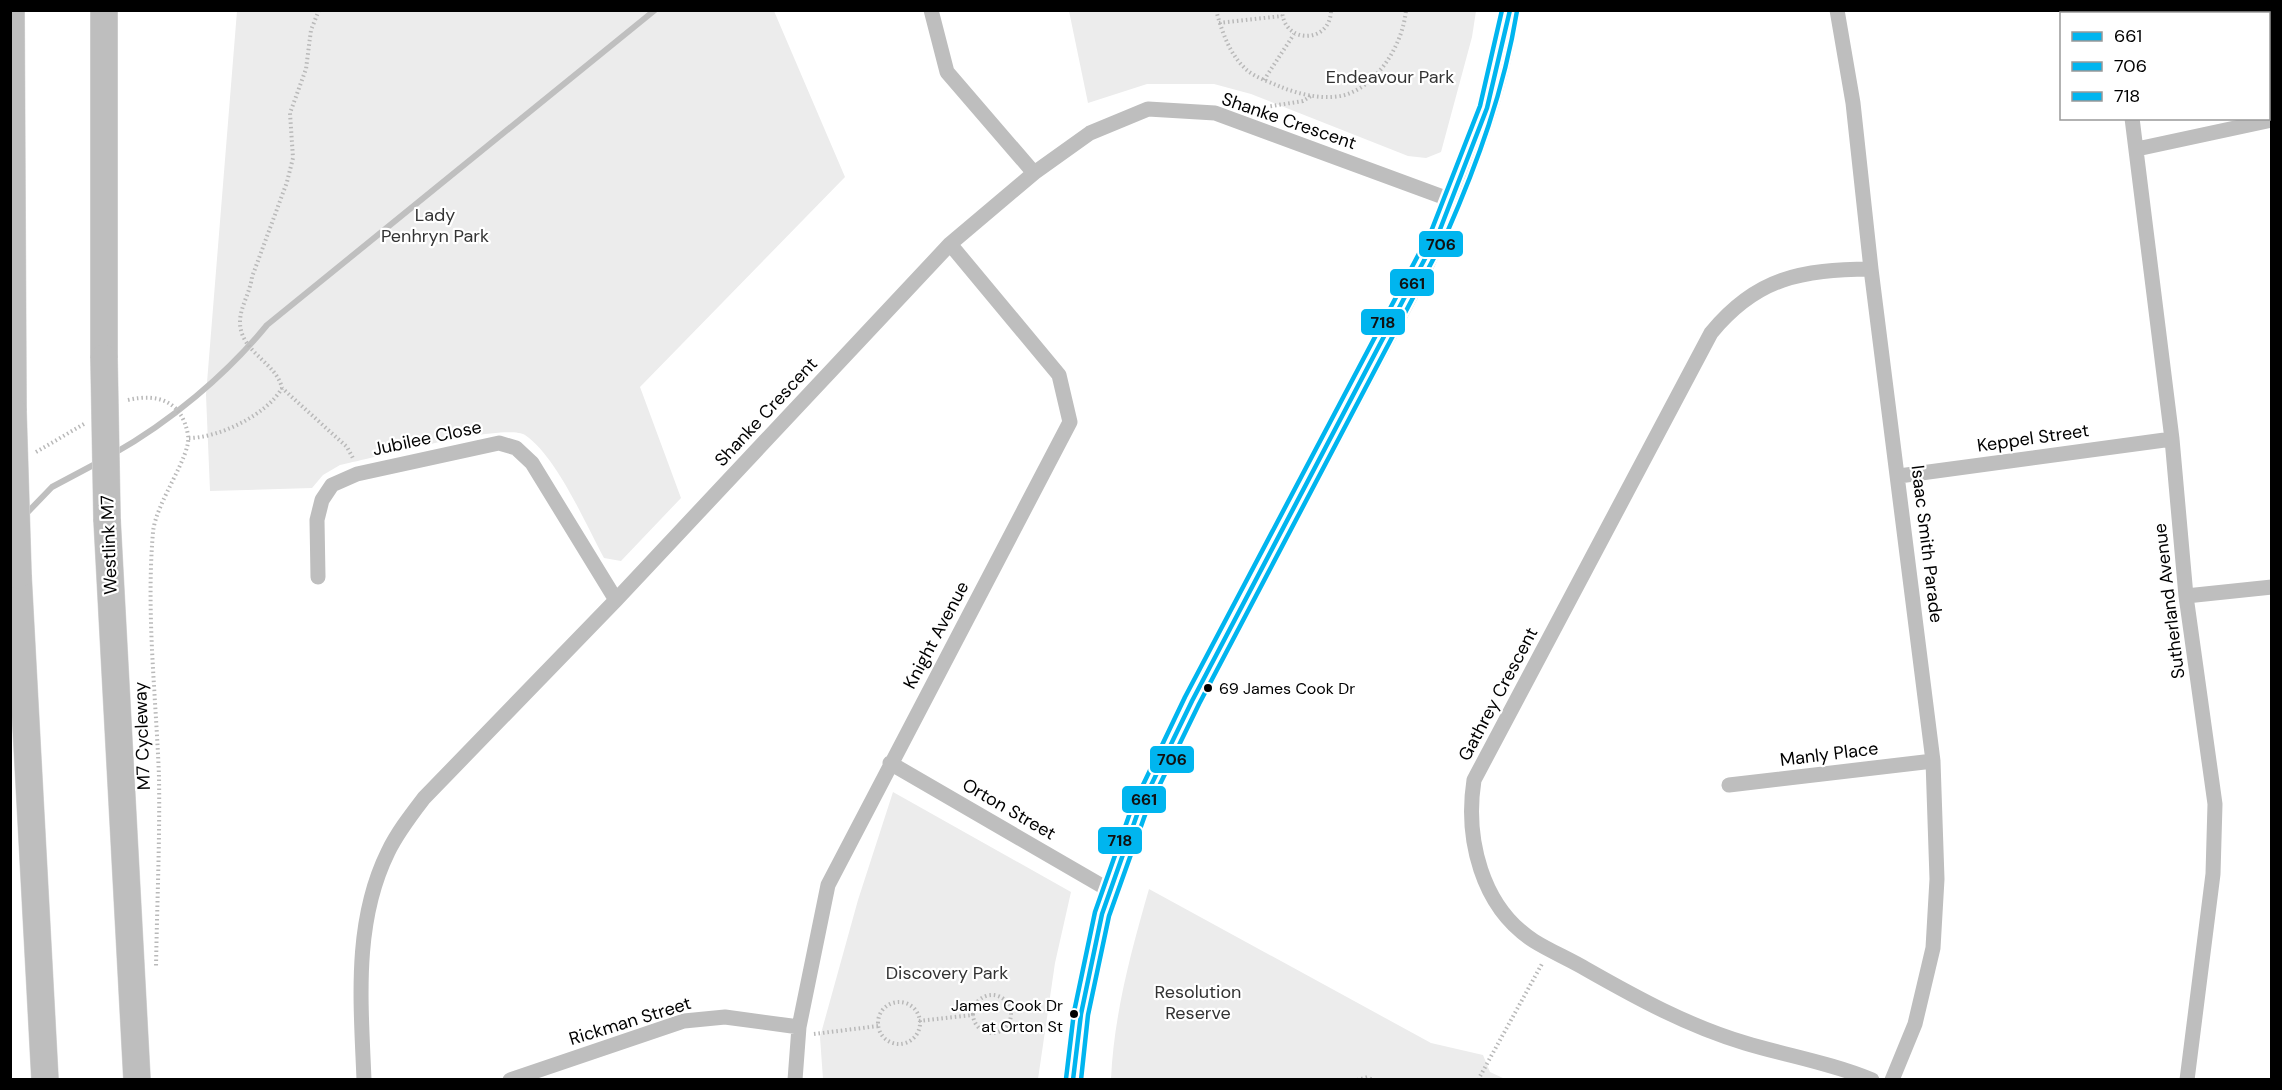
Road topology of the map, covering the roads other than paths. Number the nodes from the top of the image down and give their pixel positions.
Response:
1 (11, 10) edge
2 (104, 10) edge
3 (931, 10) edge
4 (1510, 10) edge
5 (1837, 10) edge
6 (2132, 120) edge
7 (2271, 120) edge
8 (2137, 149) junction
9 (1035, 173) junction
10 (1454, 201) junction
11 (950, 244) junction
12 (1871, 270) junction
13 (2172, 439) junction
14 (1899, 476) junction
15 (318, 577) dead end
16 (2271, 587) edge
17 (2186, 596) junction
18 (616, 600) junction
19 (1934, 761) junction
20 (890, 763) junction
21 (1729, 785) dead end
22 (1109, 890) junction
23 (799, 1032) junction
24 (45, 1080) edge
25 (137, 1080) edge
26 (364, 1080) edge
27 (510, 1080) edge
28 (795, 1080) edge
29 (1073, 1080) edge
30 (1872, 1080) edge
31 (1892, 1080) edge
32 (2187, 1080) edge

1 - 24 highway, bridge
2 - 25 highway, Westlink M7, bridge
3 - 9 street
4 - 10 street
5 - 12 street, Isaac Smith Parade
6 - 8 street, Sutherland Avenue
7 - 8 street
8 - 13 street, Sutherland Avenue
9 - 10 street, Shanke Crescent
9 - 11 street, Shanke Crescent
10 - 22 street
11 - 18 street, Shanke Crescent
11 - 20 street, Knight Avenue
12 - 14 street, Isaac Smith Parade
12 - 30 street, Gathrey Crescent
13 - 14 street, Keppel Street
13 - 17 street, Sutherland Avenue
14 - 19 street, Isaac Smith Parade
15 - 18 street, Jubilee Close
16 - 17 street
17 - 32 street, Sutherland Avenue
18 - 26 street, Shanke Crescent
19 - 21 street, Manly Place
19 - 31 street, Isaac Smith Parade
20 - 22 street, Orton Street
20 - 23 street, Knight Avenue
22 - 29 street
23 - 27 street, Rickman Street
23 - 28 street, Knight Avenue

